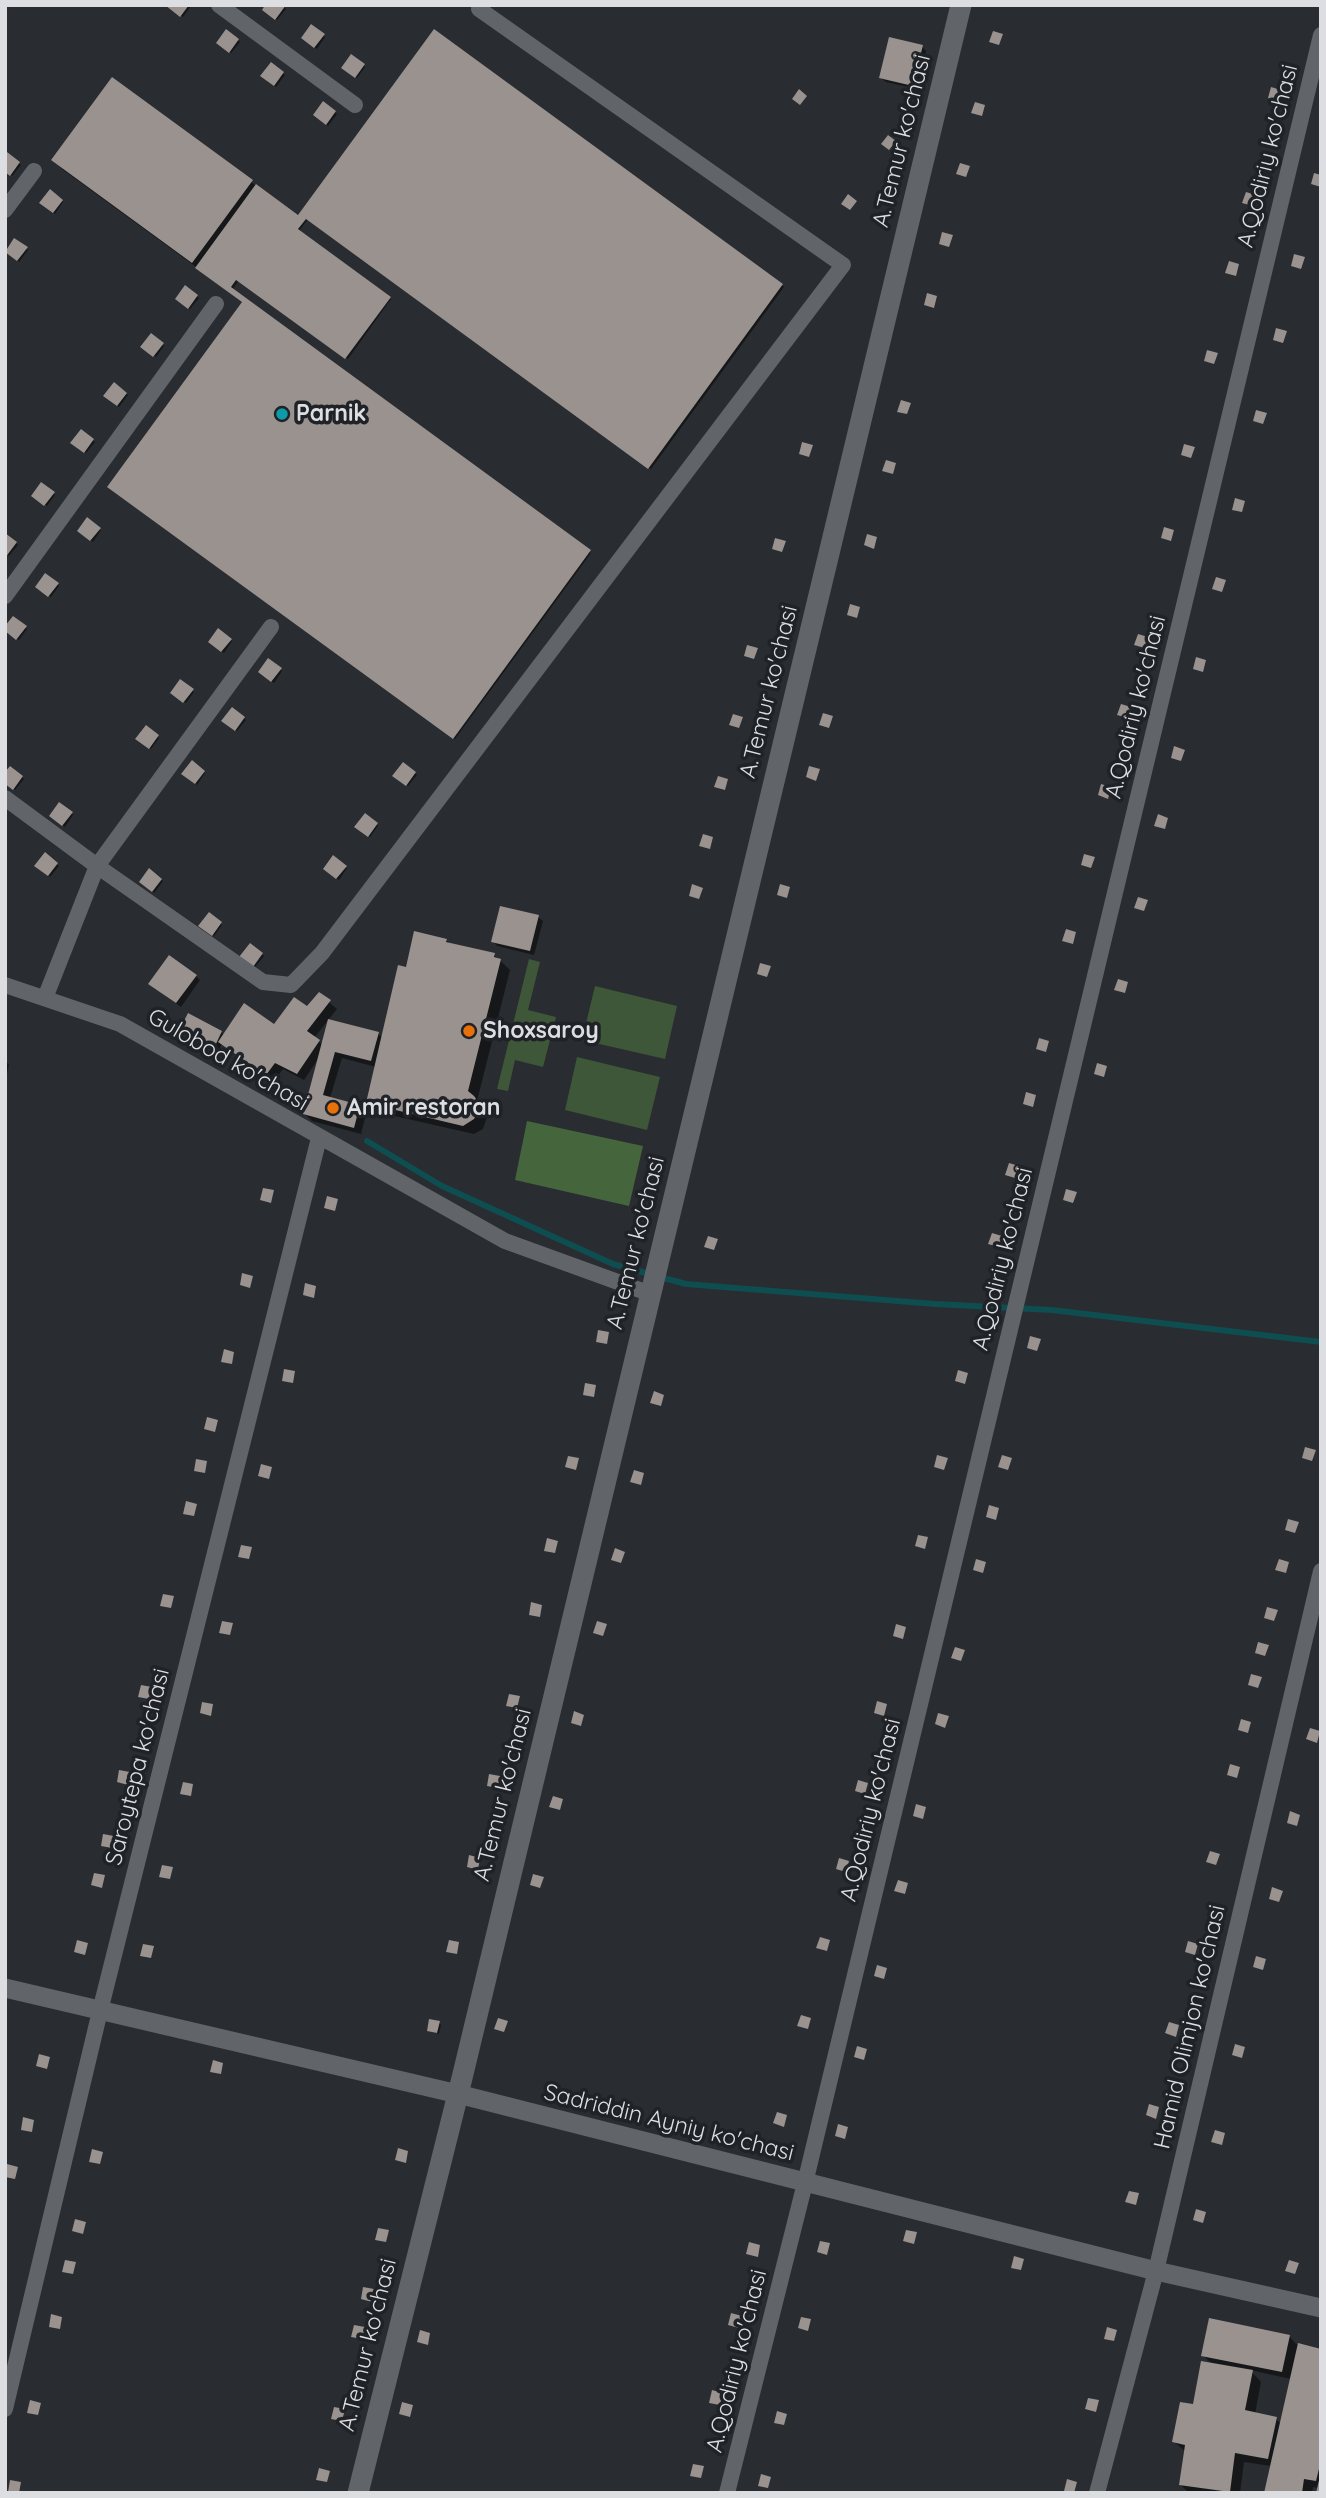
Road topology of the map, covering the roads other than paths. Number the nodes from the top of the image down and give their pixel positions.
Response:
1 (219, 5) edge
2 (961, 5) edge
3 (479, 9) dead end
4 (1321, 35) edge
5 (355, 105) dead end
6 (34, 171) dead end
7 (5, 210) edge
8 (216, 303) dead end
9 (5, 596) edge
10 (271, 627) dead end
11 (5, 798) edge
12 (97, 866) junction
13 (5, 985) edge
14 (45, 998) junction
15 (319, 1138) junction
16 (651, 1294) junction
17 (1321, 1571) edge
18 (5, 1988) edge
19 (100, 2011) junction
20 (458, 2094) junction
21 (805, 2183) junction
22 (1156, 2270) junction
23 (1321, 2308) edge
24 (5, 2409) edge
25 (358, 2493) edge
26 (727, 2493) edge
27 (1097, 2493) edge

1 - 5 street
2 - 16 main road, A.Temur ko'chasi
3 - 12 street
4 - 21 street, A.Qodiriy ko'chasi
6 - 7 street
8 - 9 street
10 - 12 street
11 - 12 street
12 - 14 street
13 - 14 street, Gulobod ko'chasi
14 - 15 street, Gulobod ko'chasi
15 - 16 street, Gulobod ko'chasi
15 - 19 street, Saroytepa ko'chasi
16 - 20 main road, A.Temur ko'chasi
17 - 22 street, Hamid Olimjon ko'chasi
18 - 19 street, Sadriddin Ayniy ko'chasi
19 - 20 street, Sadriddin Ayniy ko'chasi
19 - 24 street, Saroytepa ko'chasi
20 - 21 street, Sadriddin Ayniy ko'chasi
20 - 25 main road, A.Temur ko'chasi
21 - 22 street, Sadriddin Ayniy ko'chasi
21 - 26 street, A.Qodiriy ko'chasi
22 - 23 street, Sadriddin Ayniy ko'chasi
22 - 27 street, Hamid Olimjon ko'chasi

